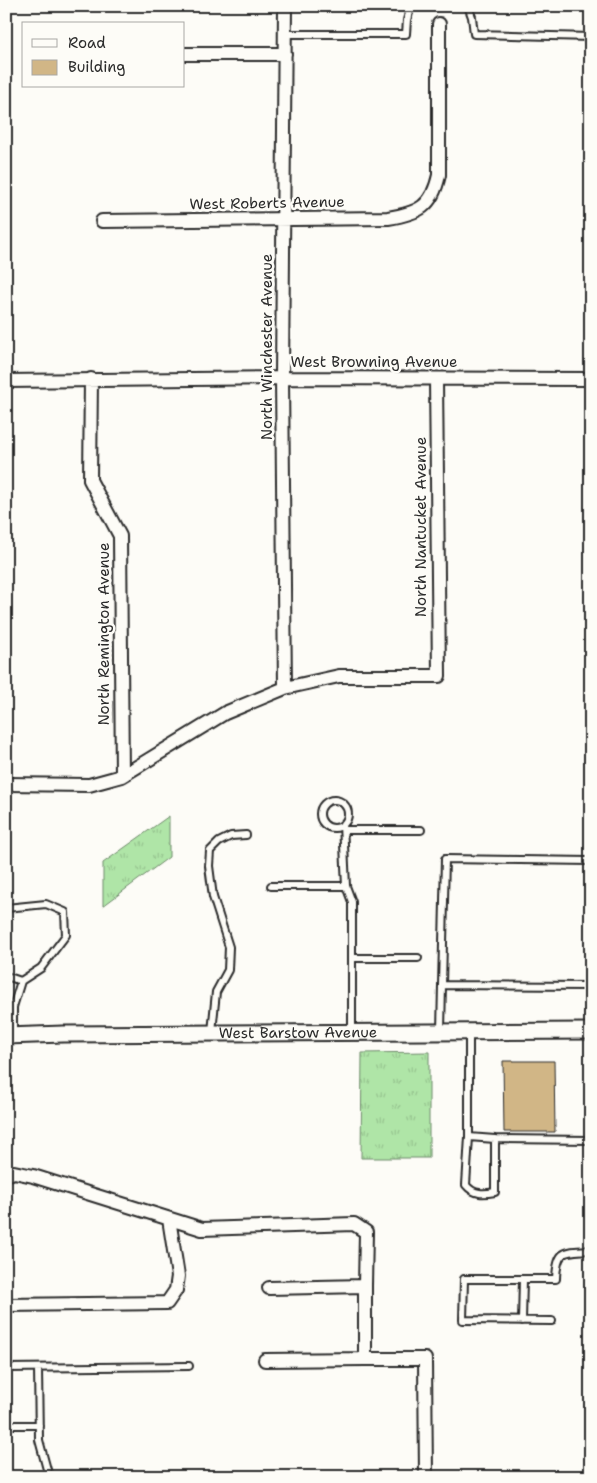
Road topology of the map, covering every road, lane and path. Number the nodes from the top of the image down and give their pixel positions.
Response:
1 (285, 6) edge
2 (411, 6) edge
3 (468, 6) edge
4 (439, 24) dead end
5 (285, 34) junction
6 (591, 37) edge
7 (185, 54) edge
8 (285, 54) junction
9 (284, 219) junction
10 (102, 221) dead end
11 (282, 378) junction
12 (91, 379) junction
13 (436, 379) junction
14 (591, 379) edge
15 (6, 381) edge
16 (285, 688) junction
17 (122, 776) junction
18 (6, 784) edge
19 (343, 827) junction
20 (421, 830) dead end
21 (246, 835) dead end
22 (591, 861) edge
23 (271, 886) dead end
24 (346, 886) junction
25 (6, 908) edge
26 (352, 958) junction
27 (418, 958) dead end
28 (6, 976) edge
29 (21, 981) junction
30 (442, 986) junction
31 (591, 986) edge
32 (591, 1031) edge
33 (352, 1032) junction
34 (441, 1032) junction
35 (469, 1032) junction
36 (212, 1033) junction
37 (10, 1036) edge
38 (469, 1137) junction
39 (495, 1139) junction
40 (591, 1140) edge
41 (6, 1175) edge
42 (169, 1219) junction
43 (591, 1250) edge
44 (524, 1279) junction
45 (365, 1286) junction
46 (269, 1288) dead end
47 (6, 1305) edge
48 (522, 1321) junction
49 (552, 1321) dead end
50 (365, 1359) junction
51 (265, 1360) dead end
52 (188, 1366) dead end
53 (6, 1368) edge
54 (38, 1368) junction
55 (6, 1425) edge
56 (39, 1425) junction
57 (49, 1477) edge
58 (426, 1477) edge

1 - 5 street, North Winchester Avenue
2 - 5 lane
3 - 6 lane
4 - 9 street, West Roberts Avenue
5 - 8 street, North Winchester Avenue
7 - 8 street
8 - 9 street, North Winchester Avenue
9 - 10 street, West Roberts Avenue
9 - 11 street, North Winchester Avenue
11 - 12 street, West Browning Avenue
11 - 13 street, West Browning Avenue
11 - 16 street, North Winchester Avenue
12 - 15 street, West Browning Avenue
12 - 17 street, North Remington Avenue
13 - 14 street, West Browning Avenue
13 - 16 street, North Nantucket Avenue
16 - 17 street
17 - 18 street
19 - 19 lane
19 - 20 lane
19 - 24 lane
21 - 36 lane
22 - 30 lane
23 - 24 lane
24 - 26 lane
25 - 29 lane
26 - 27 lane
26 - 33 lane
28 - 29 lane
29 - 37 lane
30 - 31 lane
30 - 34 lane
32 - 35 street, West Barstow Avenue
33 - 34 street, West Barstow Avenue
33 - 36 street, West Barstow Avenue
34 - 35 street, West Barstow Avenue
35 - 38 lane
36 - 37 street, West Barstow Avenue
38 - 39 lane
38 - 39 lane
39 - 40 lane
41 - 42 street
42 - 45 street
42 - 47 street
43 - 44 lane
44 - 48 lane
44 - 48 lane
45 - 46 street
45 - 50 street
48 - 49 lane
50 - 51 street
50 - 58 street
52 - 54 lane
53 - 54 lane
54 - 56 lane
55 - 56 lane
56 - 57 lane

